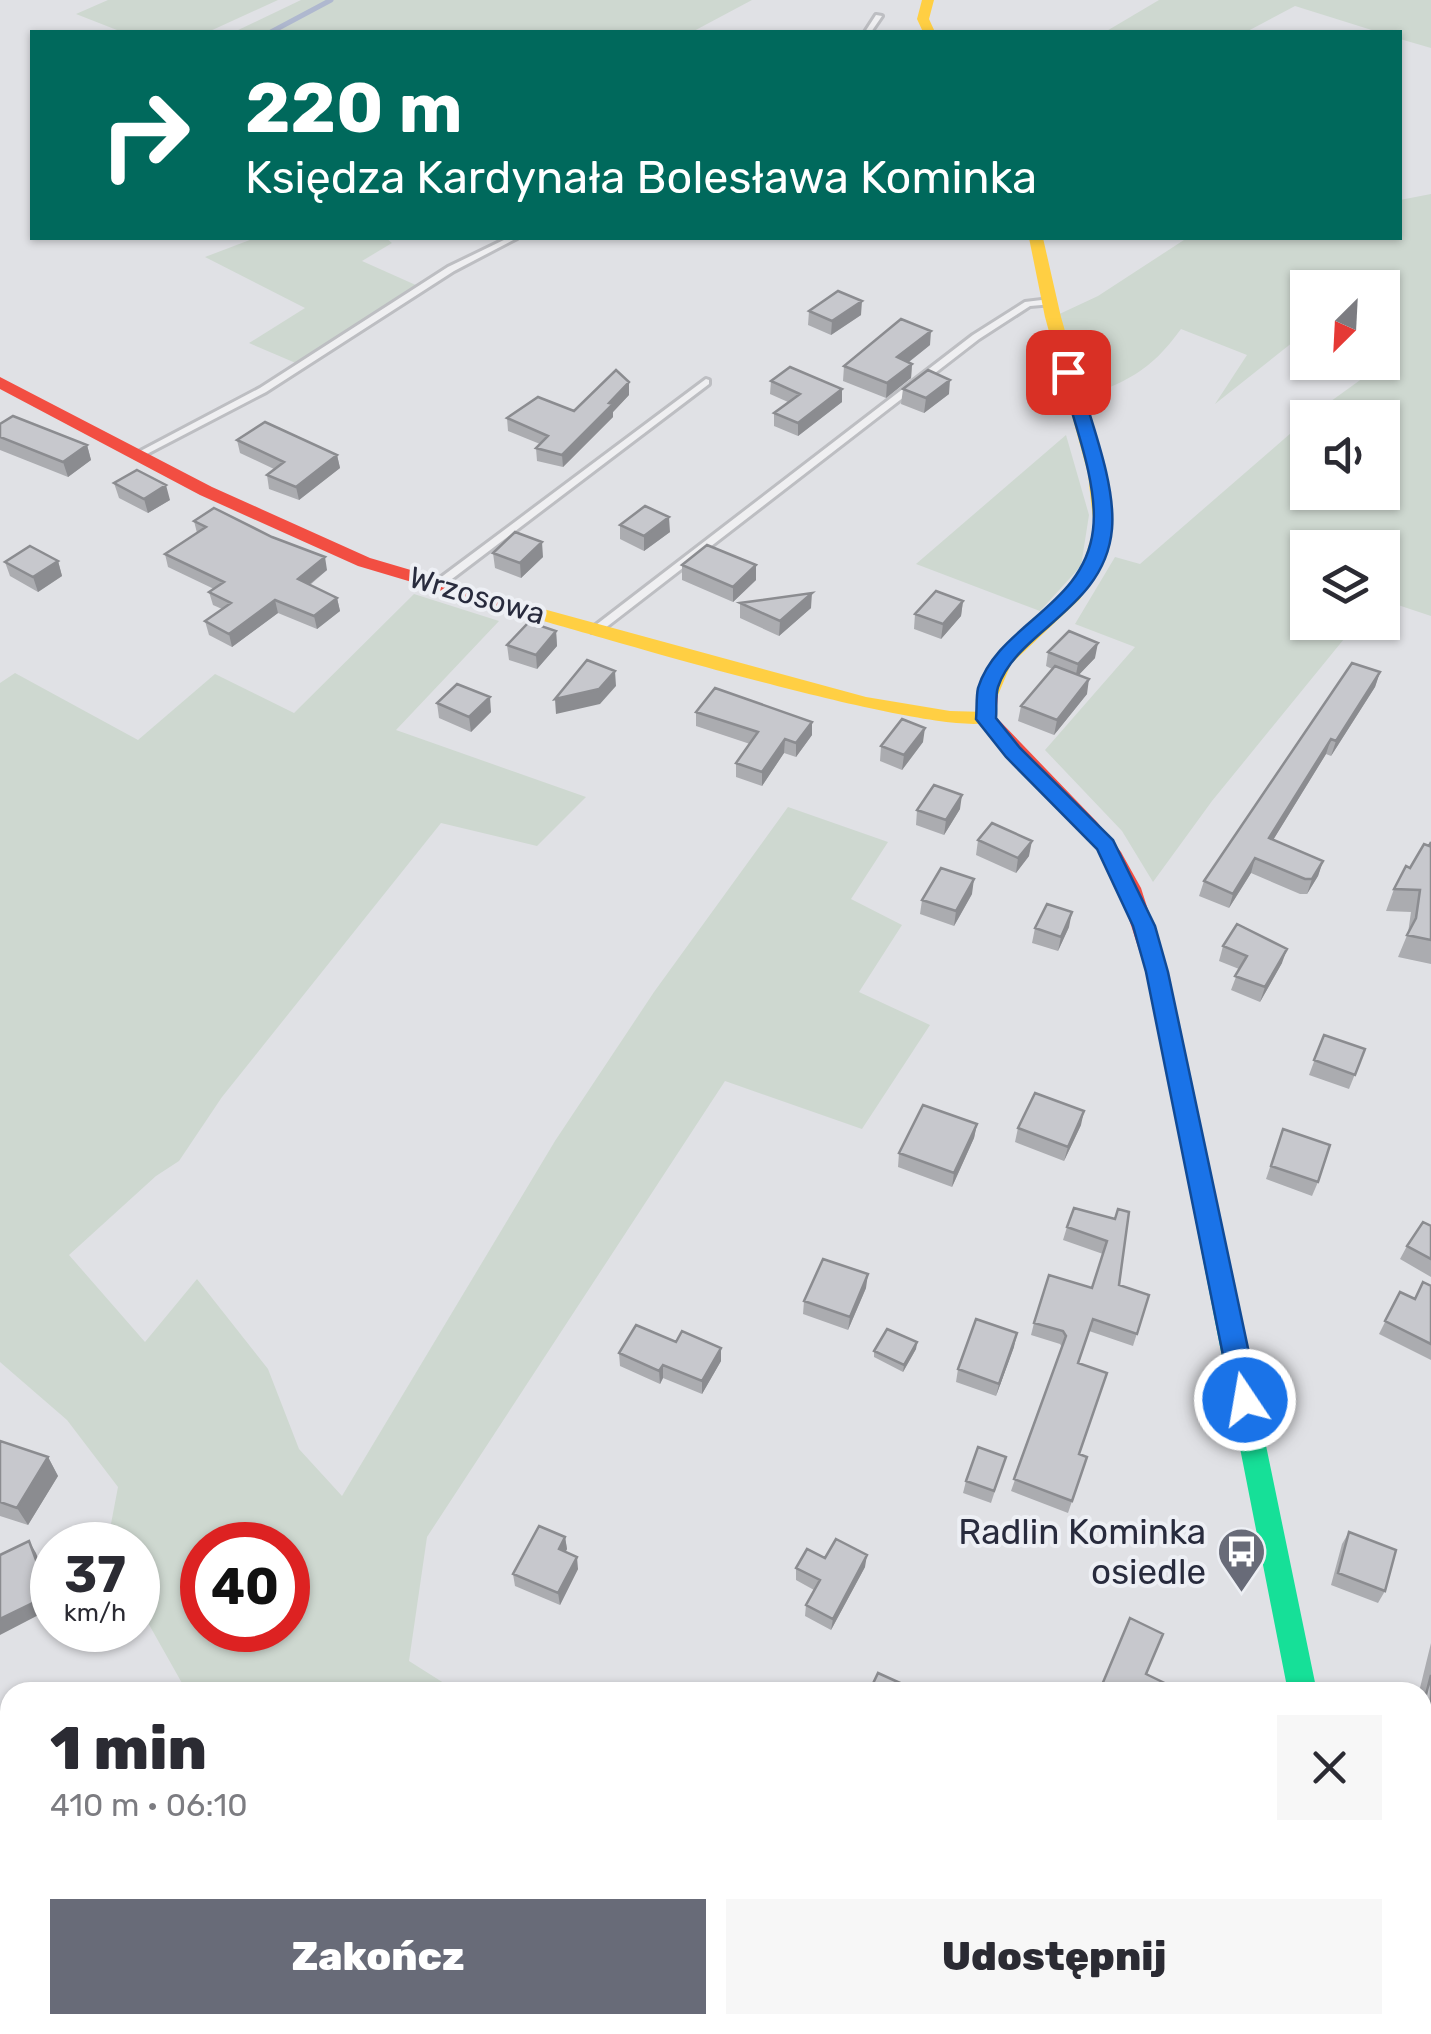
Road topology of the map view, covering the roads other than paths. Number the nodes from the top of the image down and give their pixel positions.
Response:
1 (928, 0) edge
2 (878, 16) dead end
3 (869, 30) edge
4 (928, 30) edge
5 (508, 240) edge
6 (1036, 240) edge
7 (1050, 302) junction
8 (0, 382) edge
9 (706, 382) dead end
10 (138, 455) junction
11 (436, 586) junction
12 (596, 630) junction
13 (986, 719) junction
14 (1301, 1682) edge

1 - 4 street
2 - 3 lane
5 - 10 lane
6 - 7 street
7 - 12 lane
7 - 13 street
8 - 10 street, Wrzosowa
9 - 11 lane
10 - 11 street, Wrzosowa
11 - 12 street, Wrzosowa
12 - 13 street, Wrzosowa
13 - 14 street

